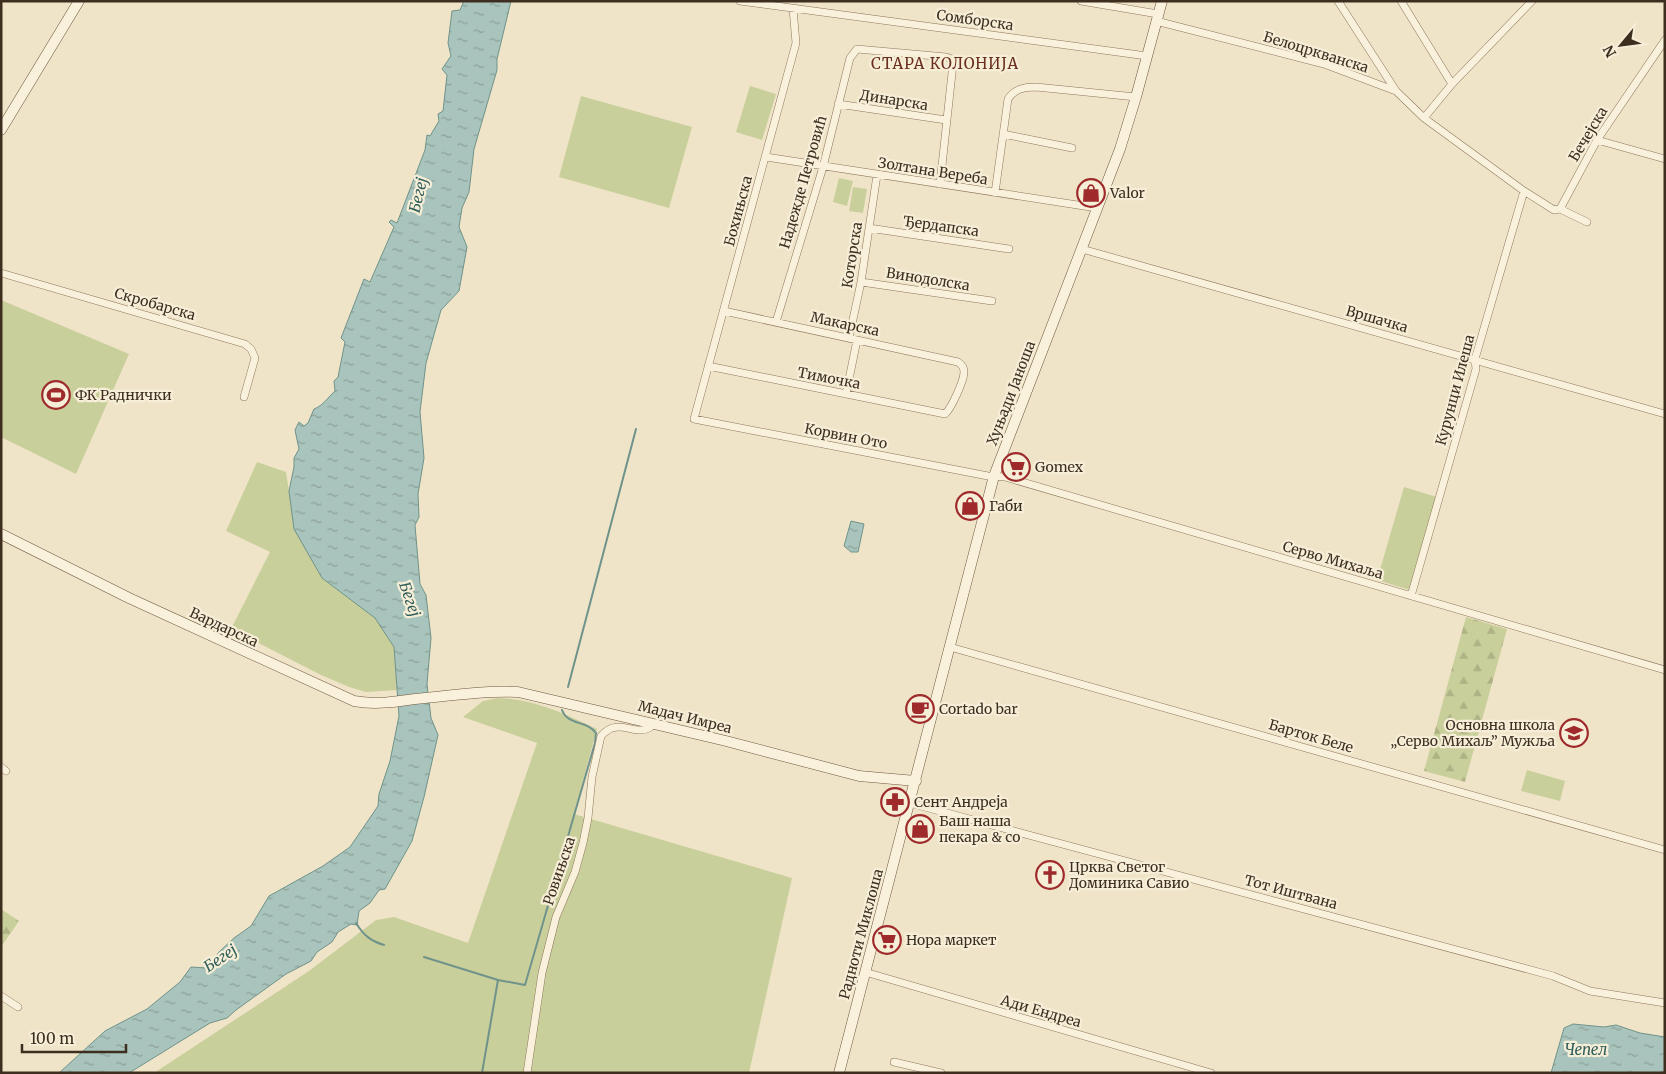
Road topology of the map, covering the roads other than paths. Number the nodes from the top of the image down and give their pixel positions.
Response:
1 (79, 1) edge
2 (740, 1) edge
3 (1081, 1) edge
4 (1162, 1) edge
5 (1338, 1) edge
6 (1401, 1) edge
7 (1532, 1) edge
8 (793, 9) junction
9 (1157, 18) junction
10 (1665, 40) edge
11 (1147, 56) junction
12 (1452, 84) junction
13 (1396, 91) junction
14 (1136, 96) junction
15 (838, 104) junction
16 (1424, 118) junction
17 (946, 120) junction
18 (1, 130) edge
19 (1003, 134) junction
20 (1597, 140) junction
21 (1072, 148) dead end
22 (766, 157) junction
23 (1665, 159) edge
24 (823, 167) junction
25 (877, 175) junction
26 (940, 184) junction
27 (1524, 192) junction
28 (995, 193) junction
29 (1097, 208) junction
30 (1560, 209) junction
31 (1587, 222) dead end
32 (869, 228) junction
33 (1009, 249) dead end
34 (1082, 249) junction
35 (1, 273) edge
36 (861, 282) junction
37 (992, 301) dead end
38 (724, 311) junction
39 (776, 322) junction
40 (849, 338) junction
41 (857, 340) junction
42 (1475, 359) junction
43 (708, 366) junction
44 (846, 394) junction
45 (244, 397) dead end
46 (945, 414) joint
47 (1665, 414) edge
48 (694, 419) joint
49 (994, 476) junction
50 (1, 534) edge
51 (1411, 596) junction
52 (950, 647) junction
53 (1665, 670) edge
54 (446, 696) joint
55 (652, 723) junction
56 (916, 781) junction
57 (910, 802) junction
58 (1665, 850) edge
59 (865, 972) junction
60 (1, 996) edge
61 (1665, 1003) edge
62 (18, 1007) dead end
63 (894, 1062) dead end
64 (527, 1073) edge
65 (839, 1073) edge
66 (941, 1073) edge
67 (1212, 1073) edge

1 - 18 street
2 - 8 street, Сомборска
3 - 9 street, Белоцркванска
4 - 9 street, Хуњади Јаноша
5 - 13 street
6 - 12 street
7 - 12 street
8 - 11 street, Сомборска
8 - 22 street, Бохињска
9 - 11 street, Хуњади Јаноша
9 - 13 street, Белоцркванска
10 - 20 street, Бечејска
11 - 14 street, Хуњади Јаноша
12 - 16 street
13 - 16 street, Белоцркванска
14 - 19 street
14 - 29 street, Хуњади Јаноша
15 - 17 street, Динарска
15 - 17 street, Надежде Петровић
15 - 24 street, Надежде Петровић
16 - 27 street, Белоцркванска
17 - 26 street
19 - 21 street
19 - 28 street
20 - 23 street
20 - 30 street, Бечејска
22 - 24 street, Золтана Вереба
22 - 38 street, Бохињска
24 - 25 street, Золтана Вереба
24 - 39 street, Надежде Петровић
25 - 26 street, Золтана Вереба
25 - 32 street, Которска
26 - 28 street, Золтана Вереба
27 - 30 street
27 - 42 street, Курунци Илеша
28 - 29 street, Золтана Вереба
29 - 34 street, Хуњади Јаноша
30 - 31 street
32 - 33 street, Ђердапска
32 - 36 street, Которска
34 - 42 street, Вршачка
34 - 49 street, Хуњади Јаноша
35 - 45 street, Скробарска
36 - 37 street, Винодолска
36 - 40 street, Которска
38 - 39 street, Макарска
38 - 43 street, Бохињска
39 - 40 street, Макарска
40 - 41 street, Макарска
41 - 44 street
41 - 46 street, Макарска
42 - 47 street, Вршачка
42 - 51 street, Курунци Илеша
43 - 44 street, Тимочка
43 - 48 street, Бохињска
44 - 46 street, Тимочка
48 - 49 street, Корвин Ото
49 - 51 street, Серво Михаља
49 - 52 street, Хуњади Јаноша
50 - 54 street, Вардарска
51 - 53 street, Серво Михаља
52 - 56 street, Хуњади Јаноша
52 - 58 street, Барток Беле
54 - 55 street, Мадач Имреа
55 - 56 street, Мадач Имреа
55 - 64 street, Ровињска
56 - 57 street, Хуњади Јаноша
57 - 59 street, Радноти Миклоша
57 - 61 street, Тот Иштвана
59 - 65 street, Радноти Миклоша
59 - 67 street, Ади Ендреа
60 - 62 street
63 - 66 street

